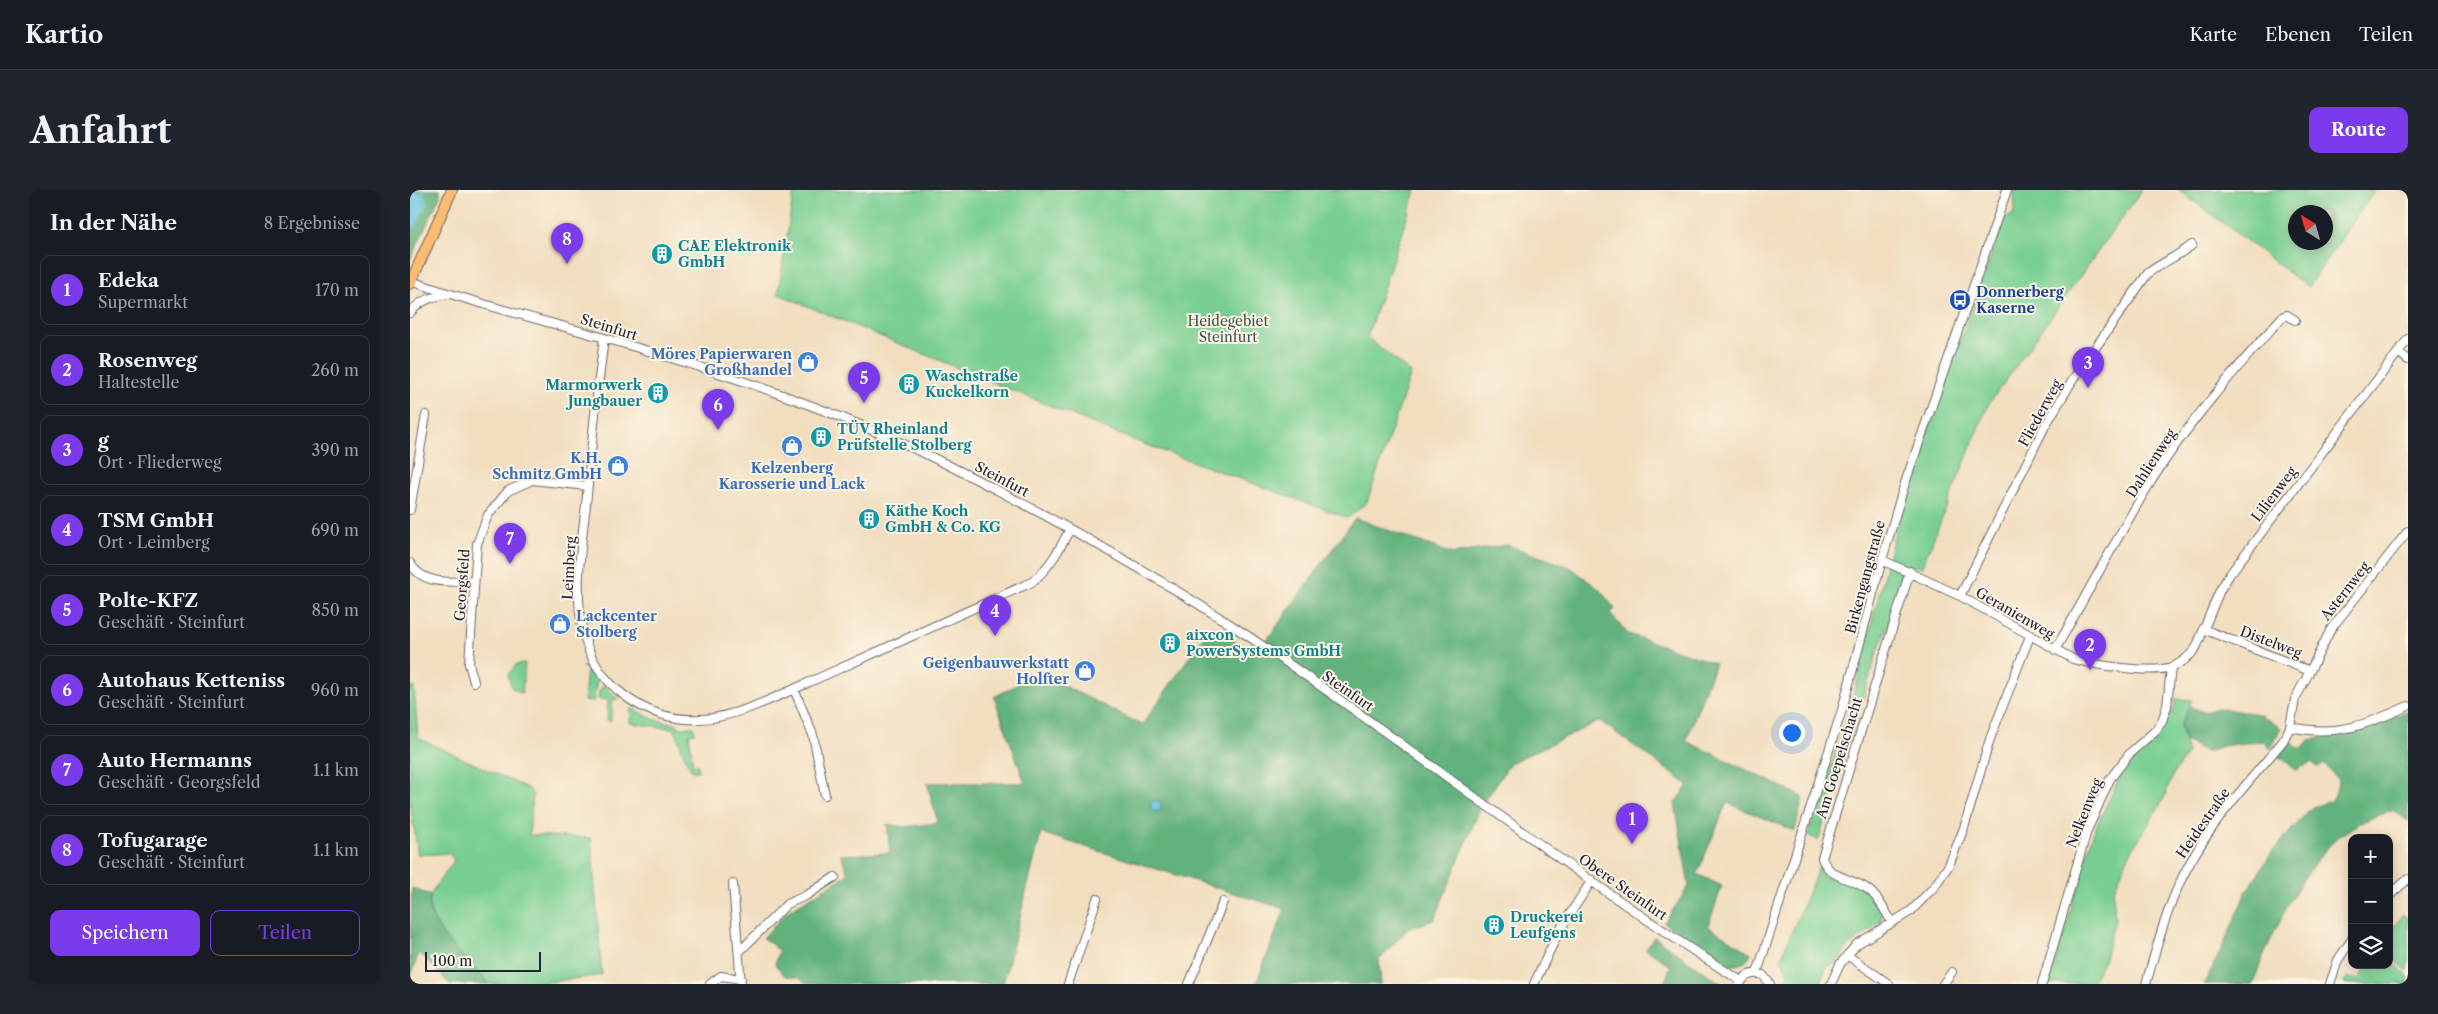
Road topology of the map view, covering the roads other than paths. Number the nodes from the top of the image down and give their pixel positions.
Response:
1 (452, 190) edge
2 (2007, 190) edge
3 (2192, 245) dead end
4 (411, 283) edge
5 (450, 294) junction
6 (410, 313) edge
7 (2295, 320) dead end
8 (604, 338) junction
9 (2408, 339) edge
10 (2398, 352) junction
11 (2408, 360) edge
12 (426, 415) dead end
13 (588, 486) junction
14 (410, 510) edge
15 (1070, 529) junction
16 (2408, 531) edge
17 (1882, 560) junction
18 (410, 563) edge
19 (1910, 571) junction
20 (474, 581) junction
21 (1960, 596) junction
22 (2204, 629) junction
23 (2030, 636) junction
24 (2055, 650) junction
25 (2171, 667) junction
26 (2310, 671) junction
27 (474, 682) dead end
28 (794, 689) junction
29 (2300, 689) joint
30 (2408, 706) edge
31 (2290, 727) junction
32 (825, 795) dead end
33 (1494, 809) joint
34 (835, 877) dead end
35 (2408, 879) edge
36 (1592, 880) junction
37 (733, 884) dead end
38 (2393, 892) edge
39 (1097, 899) dead end
40 (1223, 902) dead end
41 (1892, 922) junction
42 (2348, 945) edge
43 (739, 952) junction
44 (1847, 955) junction
45 (1952, 972) dead end
46 (1757, 973) junction
47 (741, 982) edge
48 (1741, 982) edge
49 (710, 984) edge
50 (1068, 984) edge
51 (1189, 984) edge
52 (1534, 984) edge
53 (1770, 984) edge
54 (1831, 984) edge
55 (1889, 984) edge
56 (1944, 984) edge
57 (2042, 984) edge
58 (2146, 984) edge
59 (2330, 984) edge

1 - 4 main road
2 - 17 street, Birkengangstraße
3 - 21 street, Fliederweg
4 - 5 street, Steinfurt
5 - 6 street
5 - 8 street, Steinfurt
7 - 24 street, Dahlienweg
8 - 13 street, Leimberg
8 - 15 street, Steinfurt
9 - 10 street, Lilienweg
10 - 11 street
10 - 22 street, Lilienweg
12 - 14 street
13 - 20 street, Georgsfeld
13 - 28 street, Leimberg
15 - 28 street, Leimberg
15 - 33 street, Steinfurt
16 - 26 street, Asternweg
17 - 19 street, Geranienweg
17 - 46 street, Birkengangstraße
18 - 20 street
19 - 21 street, Geranienweg
19 - 41 street, Am Goepelschacht
20 - 27 street, Georgsfeld
21 - 23 street, Geranienweg
22 - 25 street, Lilienweg
22 - 26 street, Distelweg
23 - 24 street, Geranienweg
23 - 41 street
24 - 25 street, Geranienweg
25 - 57 street, Nelkenweg
26 - 29 street, Distelweg
28 - 32 street
29 - 31 street, Heidestraße
30 - 31 street
31 - 58 street, Heidestraße
33 - 36 street, Obere Steinfurt
34 - 43 street
35 - 38 street
36 - 48 street, Obere Steinfurt
36 - 52 street
37 - 43 street
39 - 50 street
40 - 51 street
41 - 44 street
42 - 59 street
43 - 47 street
44 - 54 street
44 - 55 street
45 - 56 street
46 - 48 street
46 - 53 street
47 - 49 street

